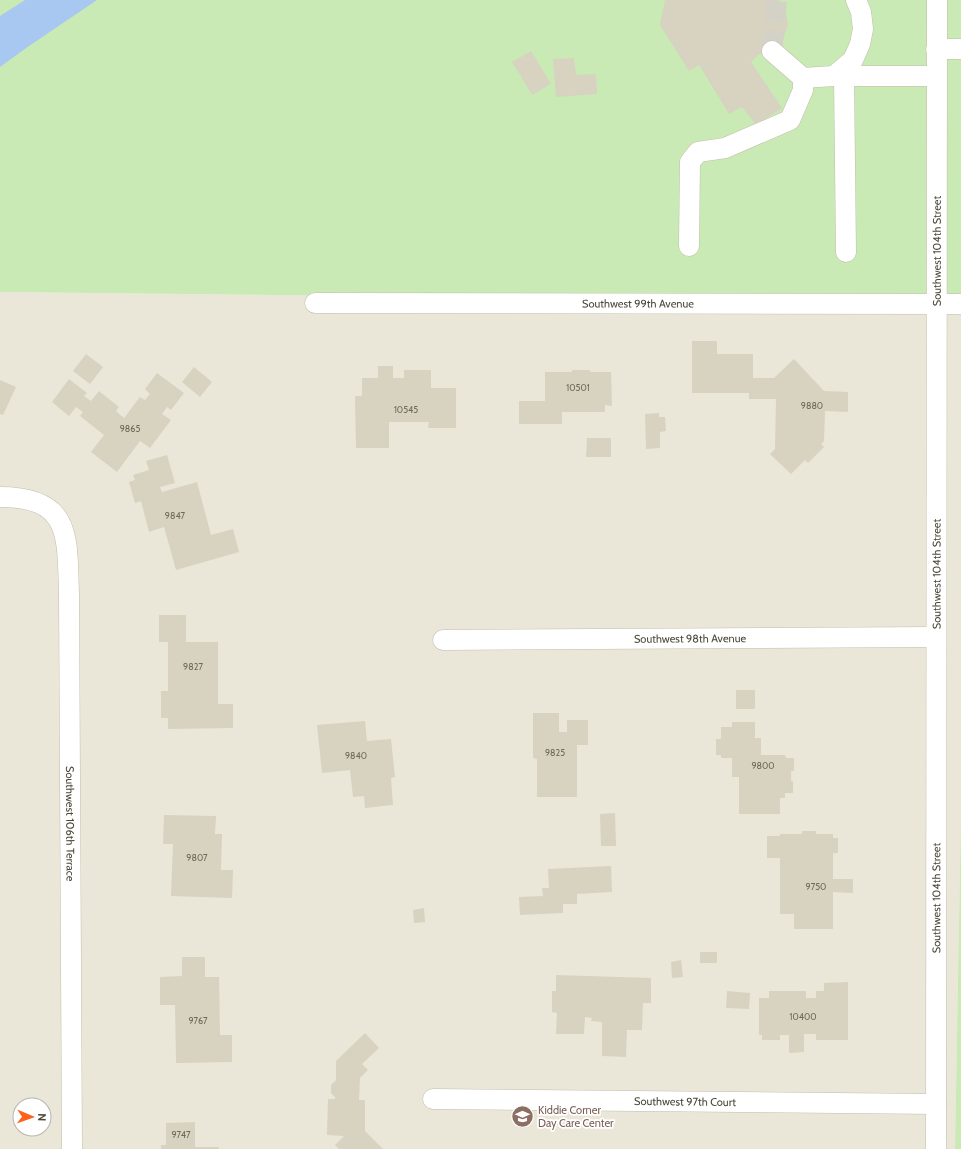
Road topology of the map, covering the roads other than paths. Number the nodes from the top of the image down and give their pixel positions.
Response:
1 (856, 0) edge
2 (936, 0) edge
3 (936, 49) junction
4 (961, 49) edge
5 (772, 51) dead end
6 (839, 76) junction
7 (936, 76) junction
8 (803, 78) junction
9 (689, 246) dead end
10 (846, 252) dead end
11 (315, 303) dead end
12 (936, 304) junction
13 (961, 304) edge
14 (0, 497) edge
15 (936, 637) junction
16 (443, 640) dead end
17 (434, 1099) dead end
18 (936, 1104) junction
19 (72, 1149) edge
20 (936, 1149) edge

1 - 6 street
2 - 3 street, Southwest 104th Street
3 - 4 street
3 - 7 street, Southwest 104th Street
5 - 8 street
6 - 7 street
6 - 8 street
6 - 10 street
7 - 12 street, Southwest 104th Street
8 - 9 street
11 - 12 street, Southwest 99th Avenue
12 - 13 street, Southwest 99th Avenue
12 - 15 street, Southwest 104th Street
14 - 19 street, Southwest 106th Terrace
15 - 16 street, Southwest 98th Avenue
15 - 18 street, Southwest 104th Street
17 - 18 street, Southwest 97th Court
18 - 20 street, Southwest 104th Street

